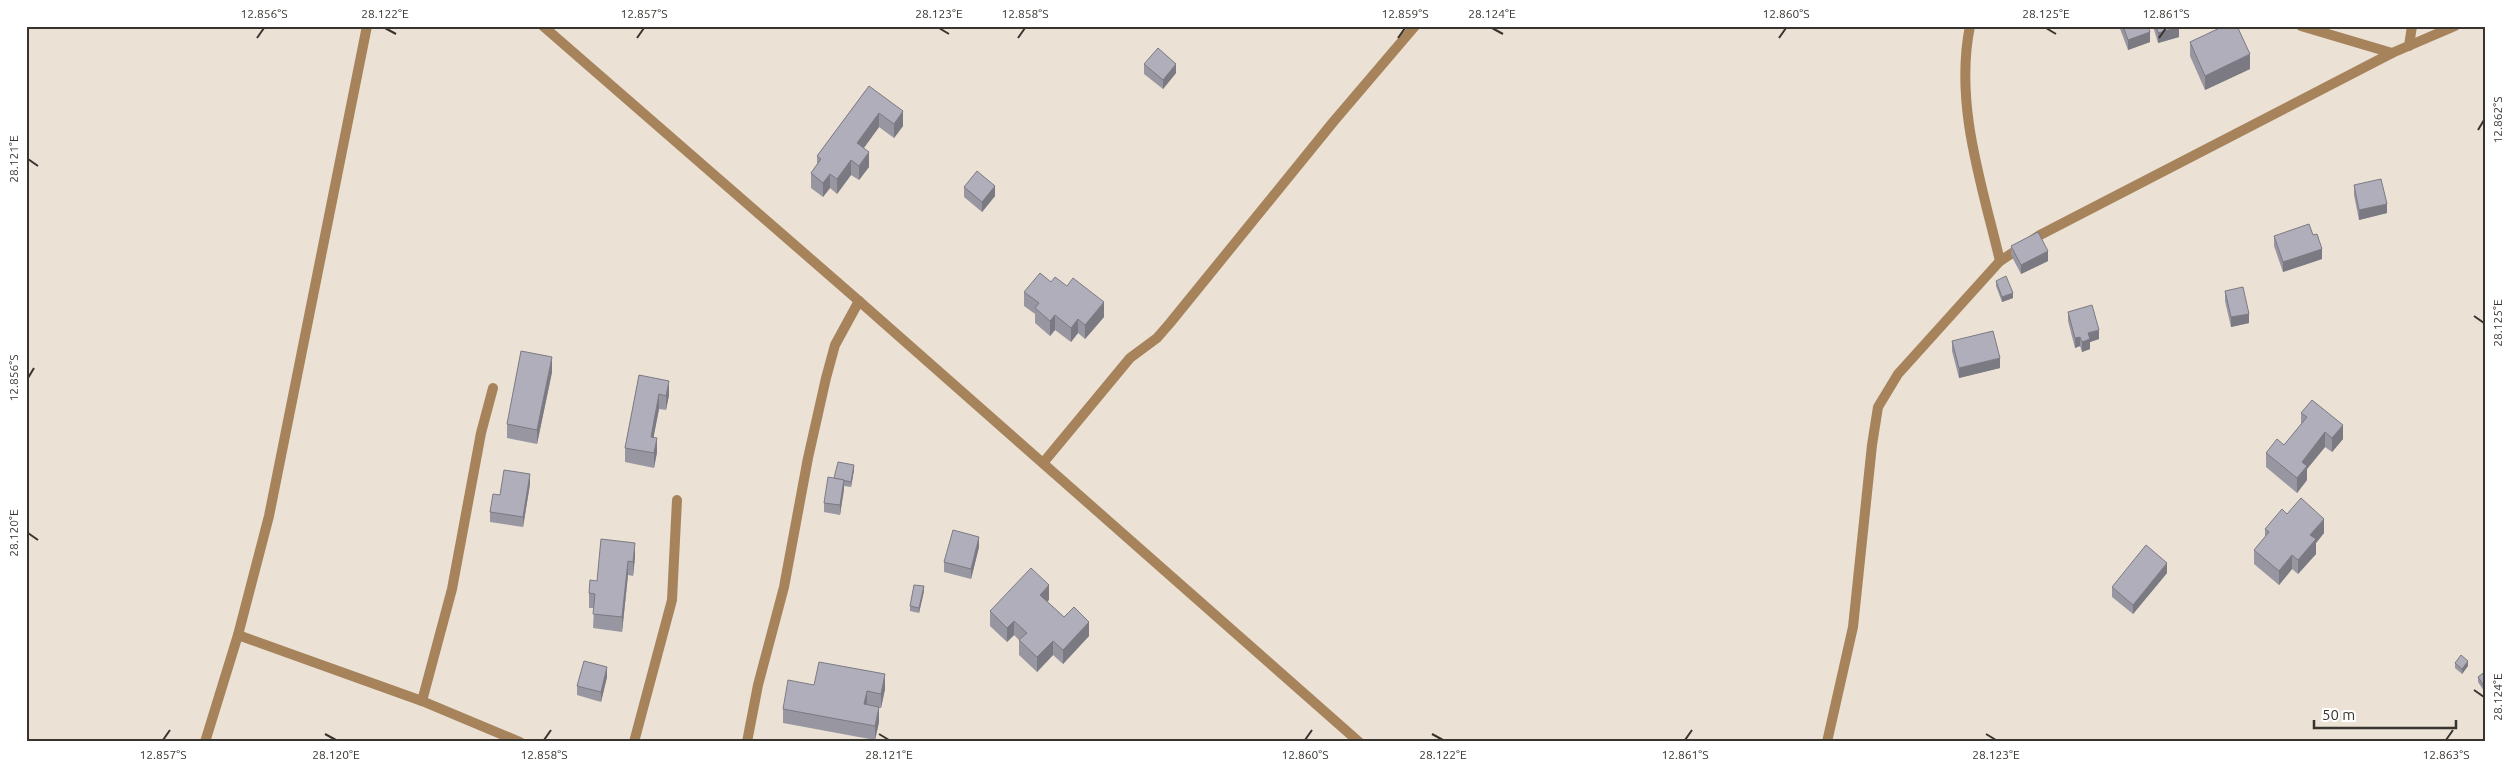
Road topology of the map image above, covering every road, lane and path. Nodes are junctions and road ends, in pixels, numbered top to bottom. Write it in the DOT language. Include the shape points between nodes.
graph roads {
  1 [pos="367,26"];
  2 [pos="543,26"];
  3 [pos="1415,26"];
  4 [pos="1970,26"];
  5 [pos="2301,26"];
  6 [pos="2412,26"];
  7 [pos="2455,26"];
  8 [pos="2409,46"];
  9 [pos="2392,53"];
  10 [pos="2000,261"];
  11 [pos="859,301"];
  12 [pos="493,388"];
  13 [pos="1043,463"];
  14 [pos="677,500"];
  15 [pos="238,635"];
  16 [pos="422,701"];
  17 [pos="204,742"];
  18 [pos="520,742"];
  19 [pos="634,742"];
  20 [pos="747,742"];
  21 [pos="1359,742"];
  22 [pos="1827,742"];
  1 -- 15 [label="street" via="270,516"];
  2 -- 11 [label="street"];
  3 -- 13 [label="street" via="1170,323 1157,338 1130,358"];
  4 -- 10 [label="street" via="1965,83 1969,128"];
  5 -- 9 [label="street"];
  6 -- 8 [label="street"];
  7 -- 8 [label="street"];
  8 -- 9 [label="street"];
  9 -- 10 [label="street" via="2040,235"];
  10 -- 22 [label="street" via="1898,374 1878,407 1853,628"];
  11 -- 13 [label="street"];
  11 -- 20 [label="street" via="835,345 826,378 784,587 758,685"];
  12 -- 16 [label="street" via="452,589"];
  13 -- 21 [label="street"];
  14 -- 19 [label="street" via="672,600"];
  15 -- 16 [label="street"];
  15 -- 17 [label="street"];
  16 -- 18 [label="street"];
}
